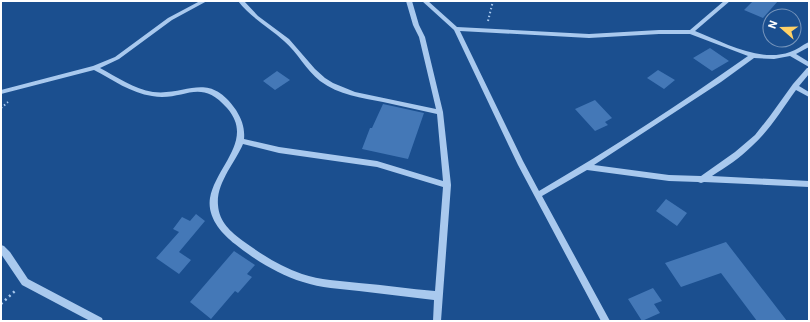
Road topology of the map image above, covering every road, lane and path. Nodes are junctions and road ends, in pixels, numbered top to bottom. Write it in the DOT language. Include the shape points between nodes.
graph roads {
  1 [pos="204,1"];
  2 [pos="240,1"];
  3 [pos="408,1"];
  4 [pos="425,1"];
  5 [pos="493,1"];
  6 [pos="727,1"];
  7 [pos="456,29"];
  8 [pos="486,32"];
  9 [pos="691,32"];
  10 [pos="809,44"];
  11 [pos="791,54"];
  12 [pos="753,56"];
  13 [pos="809,65"];
  14 [pos="95,68"];
  15 [pos="809,70"];
  16 [pos="795,86"];
  17 [pos="1,92"];
  18 [pos="809,95"];
  19 [pos="440,112"];
  20 [pos="242,141"];
  21 [pos="586,167"];
  22 [pos="701,180"];
  23 [pos="809,184"];
  24 [pos="447,185"];
  25 [pos="538,195"];
  26 [pos="1,249"];
  27 [pos="24,282"];
  28 [pos="438,296"];
  29 [pos="1,304"];
  30 [pos="99,321"];
  31 [pos="437,321"];
  32 [pos="606,321"];
  1 -- 14 [label="street" via="170,19 117,58"];
  2 -- 19 [label="street" via="247,10 292,44 310,68 323,80 338,89"];
  3 -- 19 [label="street" via="422,37"];
  4 -- 7 [label="street"];
  5 -- 8 [label="path"];
  6 -- 9 [label="street"];
  7 -- 8 [label="street"];
  7 -- 25 [label="street"];
  8 -- 9 [label="street" via="589,36"];
  9 -- 12 [label="street"];
  10 -- 11 [label="street"];
  11 -- 12 [label="street" via="774,57"];
  11 -- 13 [label="street"];
  12 -- 21 [label="street"];
  14 -- 17 [label="street"];
  14 -- 20 [label="street" via="134,89 153,94 168,94 190,89 205,89 216,93 241,120"];
  15 -- 16 [label="street"];
  16 -- 18 [label="street"];
  16 -- 22 [label="street" via="750,144"];
  19 -- 24 [label="street"];
  20 -- 24 [label="street" via="279,150 377,164"];
  20 -- 28 [label="street" via="222,176 214,198 214,210 219,223 234,240 274,265 303,278"];
  21 -- 22 [label="street"];
  21 -- 25 [label="street"];
  22 -- 23 [label="street"];
  24 -- 28 [label="street"];
  25 -- 32 [label="street"];
  26 -- 27 [label="street"];
  27 -- 29 [label="path"];
  27 -- 30 [label="street"];
  28 -- 31 [label="street"];
}
